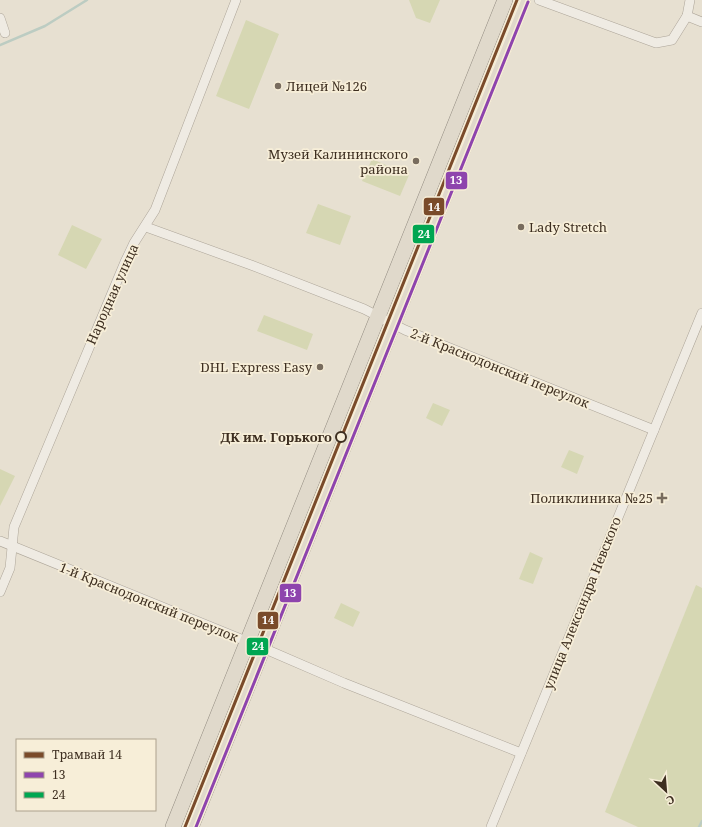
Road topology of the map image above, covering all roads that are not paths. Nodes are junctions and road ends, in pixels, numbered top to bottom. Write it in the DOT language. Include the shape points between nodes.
graph roads {
  1 [pos="236,0"];
  2 [pos="505,0"];
  3 [pos="523,0"];
  4 [pos="539,0"];
  5 [pos="690,0"];
  6 [pos="686,16"];
  7 [pos="0,18"];
  8 [pos="702,22"];
  9 [pos="5,33"];
  10 [pos="146,227"];
  11 [pos="702,313"];
  12 [pos="378,316"];
  13 [pos="393,324"];
  14 [pos="654,430"];
  15 [pos="0,541"];
  16 [pos="12,546"];
  17 [pos="0,592"];
  18 [pos="248,642"];
  19 [pos="263,648"];
  20 [pos="521,753"];
  21 [pos="173,827"];
  22 [pos="191,827"];
  23 [pos="491,827"];
  1 -- 10 [label="street, Народная улица" via="155,210"];
  2 -- 12 [label="highway"];
  3 -- 13 [label="highway"];
  4 -- 6 [label="street" via="656,43 672,40"];
  5 -- 6 [label="street"];
  6 -- 8 [label="street"];
  7 -- 9 [label="street"];
  10 -- 12 [label="street, 2-й Краснодонский переулок" via="257,267"];
  10 -- 16 [label="street, Народная улица" via="134,243 125,262 14,527"];
  11 -- 14 [label="street, улица Александра Невского"];
  12 -- 13 [label="street, 2-й Краснодонский переулок"];
  12 -- 18 [label="highway"];
  13 -- 14 [label="street, 2-й Краснодонский переулок"];
  13 -- 19 [label="highway"];
  14 -- 20 [label="street, улица Александра Невского"];
  15 -- 16 [label="street, 1-й Краснодонский переулок"];
  16 -- 17 [label="street, Народная улица" via="10,568"];
  16 -- 18 [label="street, 1-й Краснодонский переулок"];
  18 -- 19 [label="street, 1-й Краснодонский переулок"];
  18 -- 21 [label="highway"];
  19 -- 20 [label="street, 1-й Краснодонский переулок"];
  19 -- 22 [label="highway"];
  20 -- 23 [label="street, улица Александра Невского"];
}
